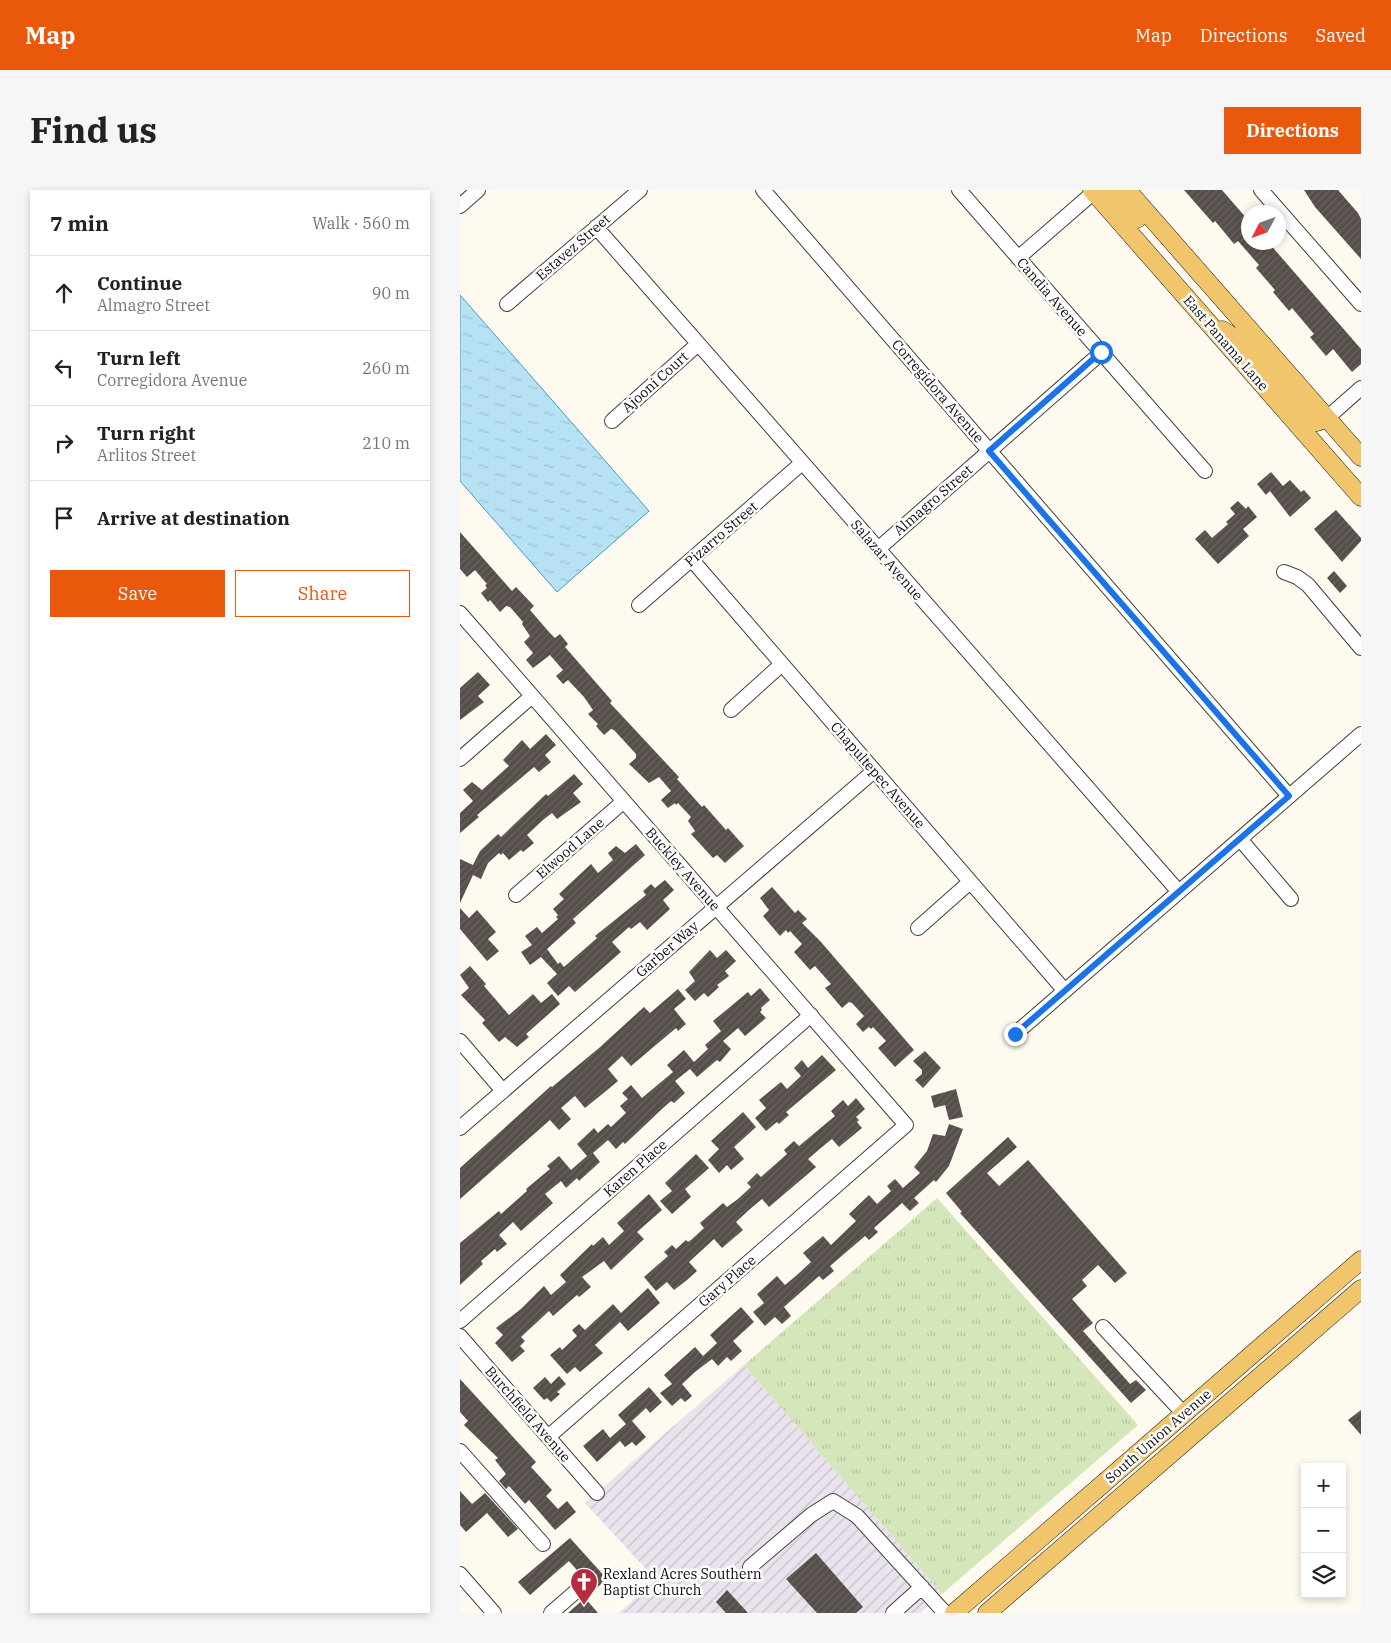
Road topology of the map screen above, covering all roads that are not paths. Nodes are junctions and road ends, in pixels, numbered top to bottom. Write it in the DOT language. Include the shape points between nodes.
graph roads {
  1 [pos="478,190"];
  2 [pos="640,190"];
  3 [pos="763,190"];
  4 [pos="959,190"];
  5 [pos="1127,190"];
  6 [pos="1261,190"];
  7 [pos="1093,191"];
  8 [pos="460,206"];
  9 [pos="596,227"];
  10 [pos="1018,258"];
  11 [pos="1217,292"];
  12 [pos="507,304"];
  13 [pos="1361,304"];
  14 [pos="1210,325"];
  15 [pos="698,344"];
  16 [pos="1101,352"];
  17 [pos="1361,388"];
  18 [pos="1327,418"];
  19 [pos="612,421"];
  20 [pos="989,451"];
  21 [pos="1361,457"];
  22 [pos="802,463"];
  23 [pos="1205,471"];
  24 [pos="1361,497"];
  25 [pos="878,549"];
  26 [pos="692,560"];
  27 [pos="1284,572"];
  28 [pos="639,605"];
  29 [pos="460,613"];
  30 [pos="1361,648"];
  31 [pos="782,664"];
  32 [pos="532,696"];
  33 [pos="731,710"];
  34 [pos="1361,734"];
  35 [pos="460,759"];
  36 [pos="874,771"];
  37 [pos="1289,796"];
  38 [pos="624,801"];
  39 [pos="1240,839"];
  40 [pos="970,882"];
  41 [pos="1179,892"];
  42 [pos="516,895"];
  43 [pos="1291,899"];
  44 [pos="716,906"];
  45 [pos="918,928"];
  46 [pos="1065,991"];
  47 [pos="811,1015"];
  48 [pos="1015,1034"];
  49 [pos="460,1041"];
  50 [pos="503,1091"];
  51 [pos="906,1125"];
  52 [pos="460,1128"];
  53 [pos="1361,1260"];
  54 [pos="1361,1289"];
  55 [pos="1295,1317"];
  56 [pos="460,1321"];
  57 [pos="1104,1327"];
  58 [pos="460,1336"];
  59 [pos="1220,1410"];
  60 [pos="1184,1414"];
  61 [pos="548,1437"];
  62 [pos="460,1451"];
  63 [pos="597,1493"];
  64 [pos="1124,1495"];
  65 [pos="543,1544"];
  66 [pos="750,1567"];
  67 [pos="463,1583"];
  68 [pos="581,1587"];
  69 [pos="922,1587"];
  70 [pos="494,1613"];
  71 [pos="551,1613"];
  72 [pos="892,1613"];
  73 [pos="945,1613"];
  74 [pos="954,1613"];
  75 [pos="988,1613"];
  1 -- 8 [label="street"];
  2 -- 9 [label="street, Estavez Street"];
  3 -- 20 [label="street, Corregidora Avenue"];
  4 -- 10 [label="street, Candia Avenue"];
  5 -- 11 [label="main road, East Panama Lane"];
  6 -- 13 [label="street"];
  7 -- 10 [label="street"];
  7 -- 11 [label="main road" via="1110,194 1122,202 1177,264"];
  7 -- 14 [label="main road, East Panama Lane"];
  9 -- 12 [label="street, Estavez Street"];
  9 -- 15 [label="street, Salazar Avenue"];
  10 -- 16 [label="street, Candia Avenue"];
  11 -- 18 [label="main road, East Panama Lane"];
  14 -- 18 [label="main road" via="1230,333 1246,345 1308,416 1317,422"];
  14 -- 24 [label="main road, East Panama Lane"];
  15 -- 19 [label="street, Ajooni Court"];
  15 -- 22 [label="street, Salazar Avenue"];
  16 -- 20 [label="street, Almagro Street"];
  16 -- 23 [label="street, Candia Avenue"];
  17 -- 18 [label="street"];
  18 -- 21 [label="main road, East Panama Lane"];
  20 -- 25 [label="street, Almagro Street"];
  20 -- 37 [label="street, Corregidora Avenue"];
  22 -- 25 [label="street, Salazar Avenue"];
  22 -- 26 [label="street, Pizarro Street"];
  25 -- 41 [label="street, Salazar Avenue"];
  26 -- 28 [label="street, Pizarro Street"];
  26 -- 31 [label="street, Chapultepec Avenue"];
  27 -- 30 [label="street" via="1308,585"];
  29 -- 32 [label="street, Buckley Avenue"];
  31 -- 33 [label="street"];
  31 -- 36 [label="street, Chapultepec Avenue"];
  32 -- 35 [label="street"];
  32 -- 38 [label="street, Buckley Avenue"];
  34 -- 37 [label="street"];
  36 -- 40 [label="street, Chapultepec Avenue"];
  36 -- 44 [label="street, Garber Way"];
  37 -- 39 [label="street"];
  38 -- 42 [label="street, Elwood Lane"];
  38 -- 44 [label="street, Buckley Avenue"];
  39 -- 41 [label="street"];
  39 -- 43 [label="street"];
  40 -- 45 [label="street"];
  40 -- 46 [label="street, Chapultepec Avenue"];
  41 -- 46 [label="street"];
  44 -- 47 [label="street, Buckley Avenue"];
  44 -- 50 [label="street, Garber Way"];
  46 -- 48 [label="street"];
  47 -- 51 [label="street, Buckley Avenue"];
  47 -- 56 [label="street, Karen Place"];
  49 -- 50 [label="street"];
  50 -- 52 [label="street, Garber Way"];
  51 -- 61 [label="street, Gary Place"];
  53 -- 55 [label="main road, South Union Avenue"];
  54 -- 59 [label="main road, South Union Avenue"];
  55 -- 59 [label="main road" via="1293,1332 1226,1391"];
  55 -- 60 [label="main road, South Union Avenue"];
  57 -- 60 [label="street"];
  58 -- 61 [label="street, Burchfield Avenue"];
  59 -- 64 [label="main road, South Union Avenue"];
  60 -- 64 [label="main road" via="1183,1427 1126,1478"];
  60 -- 74 [label="main road, South Union Avenue"];
  61 -- 63 [label="street, Burchfield Avenue"];
  62 -- 65 [label="street"];
  64 -- 75 [label="main road, South Union Avenue"];
  66 -- 69 [label="street" via="811,1515 833,1501 857,1516"];
  67 -- 70 [label="street"];
  68 -- 71 [label="street"];
  69 -- 72 [label="street"];
  69 -- 73 [label="street"];
}
